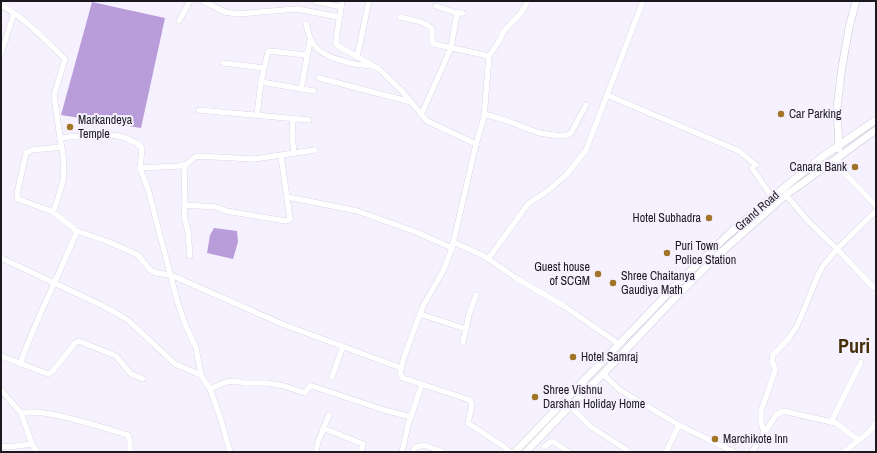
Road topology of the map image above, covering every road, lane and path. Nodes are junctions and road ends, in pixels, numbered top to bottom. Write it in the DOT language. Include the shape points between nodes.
graph roads {
  1 [pos="190,1"];
  2 [pos="203,1"];
  3 [pos="315,1"];
  4 [pos="369,1"];
  5 [pos="528,1"];
  6 [pos="643,1"];
  7 [pos="856,1"];
  8 [pos="342,4"];
  9 [pos="1,6"];
  10 [pos="436,6"];
  11 [pos="14,13"];
  12 [pos="339,17"];
  13 [pos="400,17"];
  14 [pos="179,22"];
  15 [pos="306,24"];
  16 [pos="310,41"];
  17 [pos="450,48"];
  18 [pos="1,54"];
  19 [pos="306,55"];
  20 [pos="489,56"];
  21 [pos="357,57"];
  22 [pos="223,63"];
  23 [pos="372,65"];
  24 [pos="264,68"];
  25 [pos="319,78"];
  26 [pos="261,82"];
  27 [pos="301,89"];
  28 [pos="314,91"];
  29 [pos="607,95"];
  30 [pos="411,102"];
  31 [pos="586,105"];
  32 [pos="199,110"];
  33 [pos="484,114"];
  34 [pos="257,115"];
  35 [pos="421,115"];
  36 [pos="293,119"];
  37 [pos="310,120"];
  38 [pos="876,120"];
  39 [pos="876,130"];
  40 [pos="60,138"];
  41 [pos="476,144"];
  42 [pos="839,146"];
  43 [pos="62,147"];
  44 [pos="315,150"];
  45 [pos="294,153"];
  46 [pos="281,156"];
  47 [pos="838,157"];
  48 [pos="184,165"];
  49 [pos="140,168"];
  50 [pos="786,195"];
  51 [pos="288,197"];
  52 [pos="772,197"];
  53 [pos="185,205"];
  54 [pos="876,206"];
  55 [pos="876,211"];
  56 [pos="53,212"];
  57 [pos="77,231"];
  58 [pos="452,245"];
  59 [pos="837,249"];
  60 [pos="190,256"];
  61 [pos="1,258"];
  62 [pos="488,259"];
  63 [pos="171,275"];
  64 [pos="55,282"];
  65 [pos="873,287"];
  66 [pos="476,295"];
  67 [pos="420,314"];
  68 [pos="466,329"];
  69 [pos="463,342"];
  70 [pos="619,344"];
  71 [pos="343,346"];
  72 [pos="1,356"];
  73 [pos="862,362"];
  74 [pos="20,364"];
  75 [pos="596,366"];
  76 [pos="401,368"];
  77 [pos="603,374"];
  78 [pos="201,375"];
  79 [pos="332,377"];
  80 [pos="143,379"];
  81 [pos="422,384"];
  82 [pos="210,389"];
  83 [pos="1,390"];
  84 [pos="570,406"];
  85 [pos="21,413"];
  86 [pos="329,415"];
  87 [pos="411,417"];
  88 [pos="831,422"];
  89 [pos="876,423"];
  90 [pos="679,425"];
  91 [pos="324,428"];
  92 [pos="764,432"];
  93 [pos="858,440"];
  94 [pos="32,444"];
  95 [pos="1,446"];
  96 [pos="544,447"];
  97 [pos="627,450"];
  98 [pos="37,452"];
  99 [pos="130,452"];
  100 [pos="230,452"];
  101 [pos="317,452"];
  102 [pos="361,452"];
  103 [pos="402,452"];
  104 [pos="413,452"];
  105 [pos="443,452"];
  106 [pos="510,452"];
  107 [pos="515,452"];
  108 [pos="526,452"];
  109 [pos="568,452"];
  110 [pos="666,452"];
  111 [pos="734,452"];
  112 [pos="752,452"];
  113 [pos="844,452"];
  1 -- 14 [label="street"];
  2 -- 12 [label="street" via="225,12 237,14 297,9"];
  3 -- 8 [label="street"];
  4 -- 21 [label="street"];
  5 -- 20 [label="street" via="521,13 504,31"];
  6 -- 29 [label="street"];
  7 -- 42 [label="main road" via="849,28 837,108"];
  8 -- 12 [label="street"];
  9 -- 11 [label="street"];
  10 -- 17 [label="street" via="460,13"];
  11 -- 18 [label="street"];
  11 -- 40 [label="street" via="65,59 54,95"];
  12 -- 21 [label="street" via="336,44"];
  13 -- 17 [label="street" via="430,26 432,42"];
  15 -- 16 [label="street"];
  16 -- 19 [label="street"];
  16 -- 23 [label="street" via="325,55 359,65"];
  17 -- 20 [label="street"];
  17 -- 35 [label="street"];
  19 -- 24 [label="street" via="270,51"];
  19 -- 27 [label="street"];
  20 -- 33 [label="street"];
  21 -- 23 [label="street"];
  22 -- 24 [label="street"];
  23 -- 30 [label="street"];
  24 -- 26 [label="street"];
  25 -- 30 [label="street"];
  26 -- 27 [label="street"];
  26 -- 34 [label="street"];
  27 -- 28 [label="street"];
  29 -- 52 [label="street" via="739,151 754,166"];
  29 -- 62 [label="street" via="586,150 567,174 528,204"];
  30 -- 35 [label="street"];
  31 -- 33 [label="street" via="571,133 561,136 539,133"];
  32 -- 34 [label="street"];
  33 -- 41 [label="street"];
  34 -- 36 [label="street"];
  35 -- 41 [label="street" via="434,125"];
  36 -- 37 [label="street"];
  36 -- 45 [label="street"];
  38 -- 42 [label="main road, Grand Road"];
  39 -- 47 [label="main road, Grand Road"];
  40 -- 43 [label="street"];
  40 -- 49 [label="street" via="109,135 128,137 142,148"];
  41 -- 58 [label="street"];
  42 -- 47 [label="main road"];
  42 -- 52 [label="main road, Grand Road"];
  43 -- 56 [label="street" via="64,178"];
  43 -- 56 [label="street" via="26,153 17,194 21,201"];
  44 -- 45 [label="street"];
  45 -- 46 [label="street"];
  46 -- 48 [label="street" via="254,159 196,156"];
  46 -- 51 [label="street"];
  47 -- 50 [label="main road, Grand Road"];
  47 -- 54 [label="street" via="840,168"];
  48 -- 49 [label="street"];
  48 -- 53 [label="street"];
  49 -- 63 [label="street"];
  50 -- 59 [label="street"];
  50 -- 77 [label="main road, Grand Road" via="718,255"];
  51 -- 53 [label="street" via="289,221 226,211 216,207"];
  51 -- 58 [label="street" via="357,211"];
  52 -- 70 [label="main road, Grand Road" via="709,253"];
  53 -- 60 [label="street"];
  55 -- 59 [label="street"];
  56 -- 57 [label="street"];
  57 -- 63 [label="street" via="133,252 142,258 150,270"];
  57 -- 64 [label="street"];
  58 -- 62 [label="street" via="474,251"];
  58 -- 67 [label="street" via="443,271"];
  59 -- 65 [label="street"];
  59 -- 92 [label="street" via="819,273 793,333 773,356 775,371 760,417"];
  61 -- 64 [label="street"];
  62 -- 70 [label="street"];
  63 -- 71 [label="street" via="282,324"];
  63 -- 78 [label="street" via="185,324 196,348"];
  64 -- 74 [label="street" via="33,328"];
  64 -- 78 [label="street" via="129,321 175,364"];
  66 -- 68 [label="street"];
  67 -- 68 [label="street"];
  67 -- 76 [label="street"];
  68 -- 69 [label="street"];
  70 -- 75 [label="main road, Grand Road"];
  71 -- 76 [label="street"];
  71 -- 79 [label="street"];
  72 -- 74 [label="street"];
  73 -- 88 [label="street"];
  74 -- 80 [label="street" via="50,373 79,341 116,356 132,374"];
  75 -- 77 [label="main road"];
  75 -- 107 [label="main road, Grand Road"];
  76 -- 81 [label="street" via="400,373 404,378"];
  77 -- 84 [label="main road, Grand Road"];
  77 -- 90 [label="street" via="620,390"];
  78 -- 82 [label="street"];
  81 -- 87 [label="street"];
  81 -- 106 [label="street" via="470,400 472,405 468,424"];
  82 -- 87 [label="street" via="235,381 267,383 305,393 312,386"];
  82 -- 100 [label="street"];
  83 -- 85 [label="street"];
  84 -- 97 [label="street" via="591,427"];
  84 -- 108 [label="main road, Grand Road"];
  85 -- 94 [label="street"];
  85 -- 99 [label="street" via="37,412 128,435"];
  86 -- 91 [label="street"];
  87 -- 103 [label="street"];
  88 -- 92 [label="street" via="783,411 776,415"];
  88 -- 93 [label="street" via="840,425"];
  89 -- 93 [label="street"];
  90 -- 110 [label="street"];
  90 -- 111 [label="street"];
  91 -- 101 [label="street"];
  91 -- 102 [label="street" via="363,444"];
  92 -- 112 [label="street"];
  93 -- 113 [label="street"];
  94 -- 95 [label="street"];
  94 -- 98 [label="street"];
  96 -- 109 [label="street" via="552,441"];
  104 -- 105 [label="street" via="416,447 424,446"];
}
